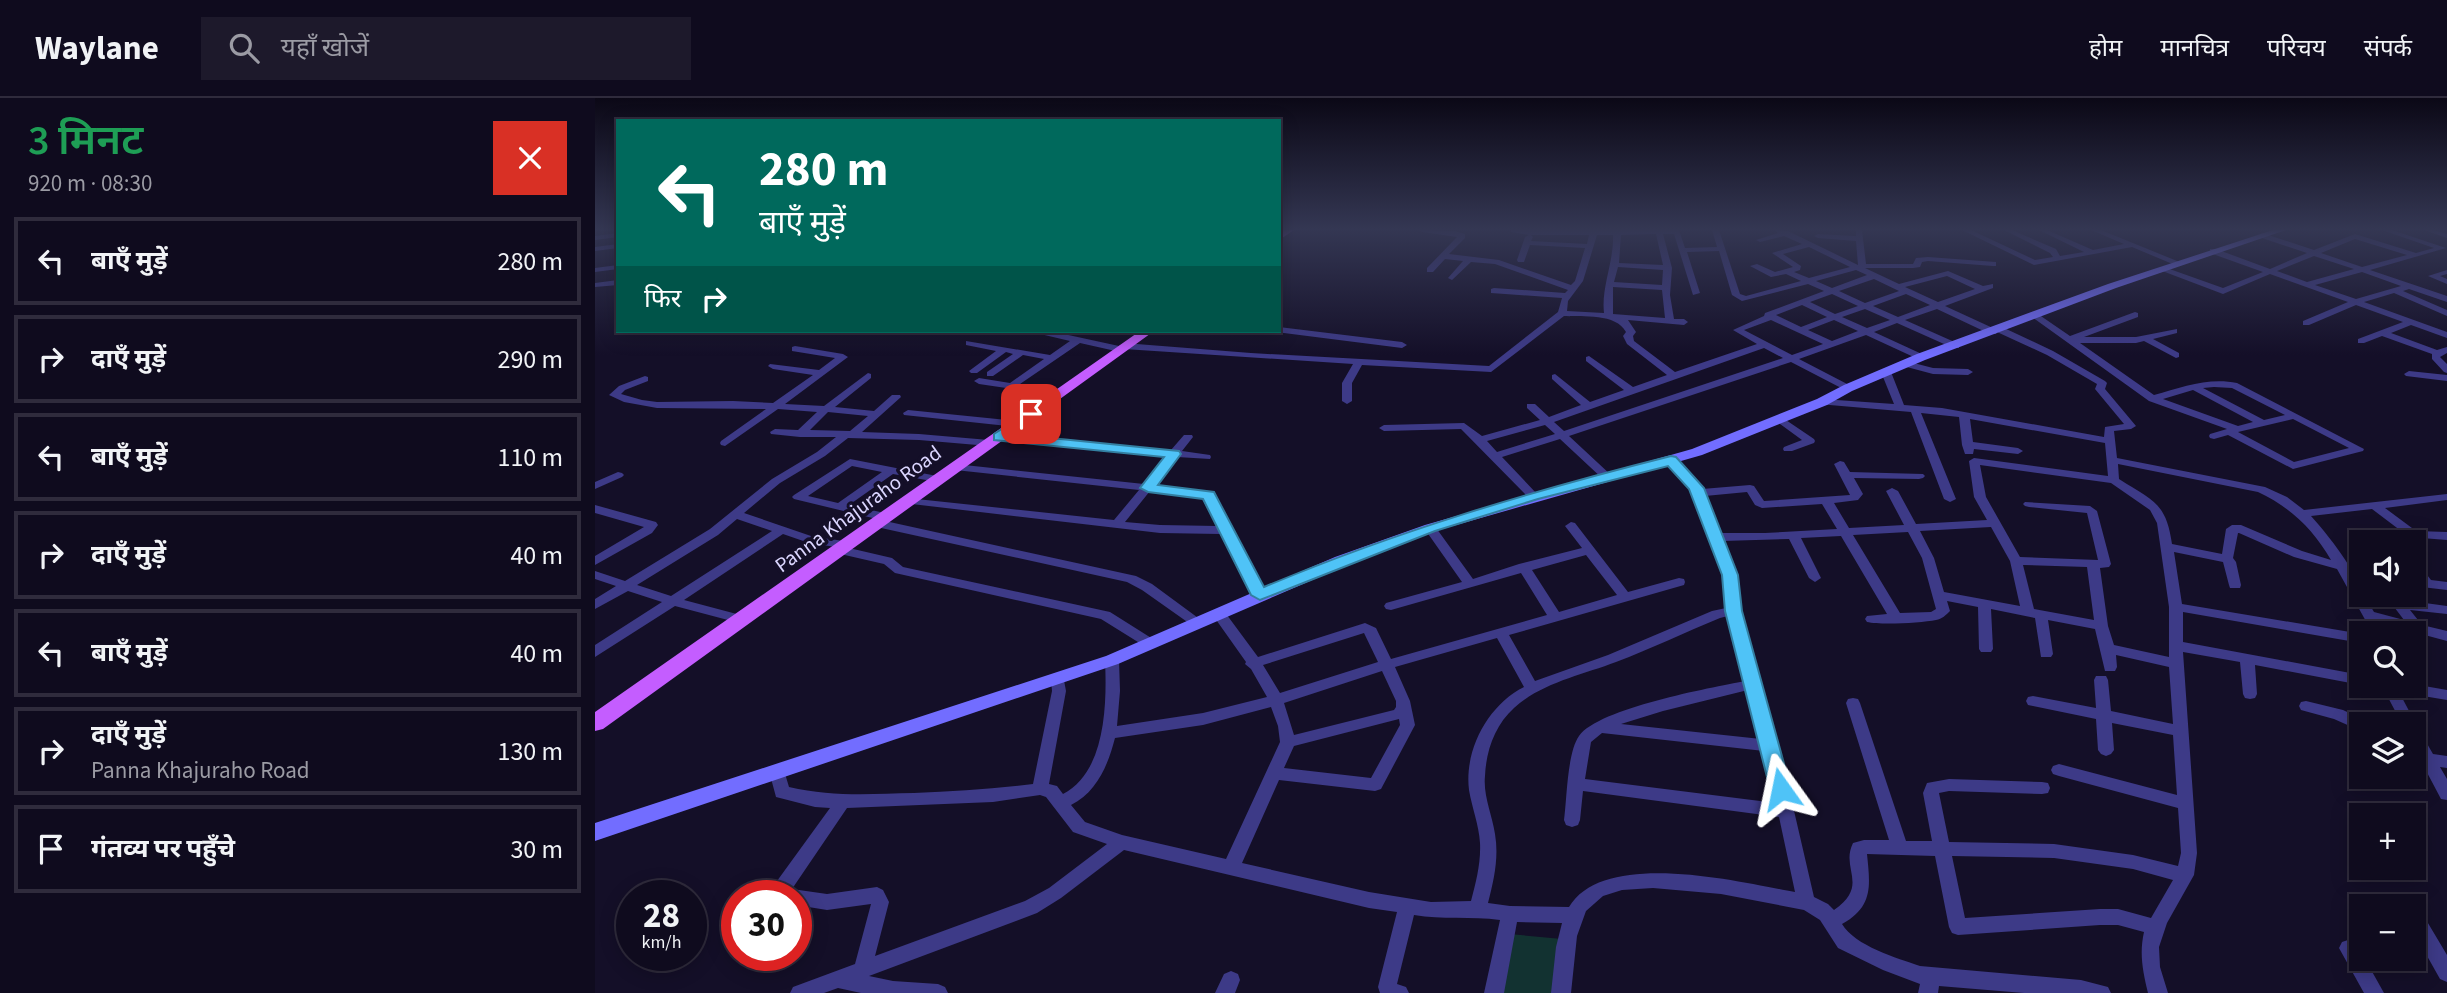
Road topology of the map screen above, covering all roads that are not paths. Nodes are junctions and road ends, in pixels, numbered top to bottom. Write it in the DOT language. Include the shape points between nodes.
graph roads {
  1 [pos="1458,272"];
  2 [pos="1520,272"];
  3 [pos="1582,272"];
  4 [pos="1614,272"];
  5 [pos="1668,272"];
  6 [pos="1689,272"];
  7 [pos="1730,272"];
  8 [pos="1767,272"];
  9 [pos="1788,272"];
  10 [pos="1842,272"];
  11 [pos="1866,272"];
  12 [pos="2153,272"];
  13 [pos="2169,272"];
  14 [pos="2265,272"];
  15 [pos="2274,272"];
  16 [pos="2351,272"];
  17 [pos="2369,272"];
  18 [pos="2447,272"];
  19 [pos="1873,276"];
  20 [pos="1452,278"];
  21 [pos="1808,281"];
  22 [pos="616,282"];
  23 [pos="2447,282"];
  24 [pos="1611,284"];
  25 [pos="2308,284"];
  26 [pos="595,285"];
  27 [pos="2409,286"];
  28 [pos="1987,287"];
  29 [pos="1666,288"];
  30 [pos="1901,289"];
  31 [pos="2394,290"];
  32 [pos="1494,291"];
  33 [pos="1831,291"];
  34 [pos="1571,292"];
  35 [pos="1696,293"];
  36 [pos="2447,299"];
  37 [pos="1802,302"];
  38 [pos="2356,302"];
  39 [pos="1864,306"];
  40 [pos="1937,306"];
  41 [pos="1562,313"];
  42 [pos="2447,313"];
  43 [pos="2035,315"];
  44 [pos="2135,315"];
  45 [pos="1609,316"];
  46 [pos="1770,317"];
  47 [pos="1834,317"];
  48 [pos="1670,321"];
  49 [pos="1899,321"];
  50 [pos="1684,322"];
  51 [pos="2412,322"];
  52 [pos="2306,323"];
  53 [pos="1281,330"];
  54 [pos="1800,330"];
  55 [pos="1996,330"];
  56 [pos="2175,331"];
  57 [pos="1869,332"];
  58 [pos="1049,333"];
  59 [pos="1097,333"];
  60 [pos="1145,333"];
  61 [pos="2382,333"];
  62 [pos="2447,335"];
  63 [pos="2145,338"];
  64 [pos="1083,340"];
  65 [pos="2068,340"];
  66 [pos="2361,341"];
  67 [pos="969,343"];
  68 [pos="1765,344"];
  69 [pos="1831,344"];
  70 [pos="1402,345"];
  71 [pos="1956,346"];
  72 [pos="1122,348"];
  73 [pos="795,349"];
  74 [pos="1004,349"];
  75 [pos="1022,352"];
  76 [pos="2442,352"];
  77 [pos="2176,355"];
  78 [pos="1792,357"];
  79 [pos="1054,358"];
  80 [pos="1589,359"];
  81 [pos="1914,361"];
  82 [pos="1359,362"];
  83 [pos="2123,362"];
  84 [pos="2106,365"];
  85 [pos="773,366"];
  86 [pos="2447,370"];
  87 [pos="1886,372"];
  88 [pos="1968,372"];
  89 [pos="822,373"];
  90 [pos="990,374"];
  91 [pos="2409,374"];
  92 [pos="868,376"];
  93 [pos="1674,376"];
  94 [pos="1555,377"];
  95 [pos="645,379"];
  96 [pos="2447,379"];
  97 [pos="1013,386"];
  98 [pos="1848,388"];
  99 [pos="2196,388"];
  100 [pos="1631,391"];
  101 [pos="1059,393"];
  102 [pos="896,397"];
  103 [pos="2153,398"];
  104 [pos="1347,401"];
  105 [pos="1822,402"];
  106 [pos="1531,406"];
  107 [pos="775,407"];
  108 [pos="1588,407"];
  109 [pos="1900,408"];
  110 [pos="826,409"];
  111 [pos="1916,409"];
  112 [pos="908,413"];
  113 [pos="876,414"];
  114 [pos="1965,415"];
  115 [pos="2295,416"];
  116 [pos="1780,419"];
  117 [pos="1546,421"];
  118 [pos="2262,423"];
  119 [pos="1017,424"];
  120 [pos="1384,428"];
  121 [pos="2235,431"];
  122 [pos="775,432"];
  123 [pos="800,434"];
  124 [pos="848,436"];
  125 [pos="1562,436"];
  126 [pos="2214,436"];
  127 [pos="1188,437"];
  128 [pos="994,440"];
  129 [pos="1480,440"];
  130 [pos="2109,441"];
  131 [pos="725,443"];
  132 [pos="1968,445"];
  133 [pos="1788,449"];
  134 [pos="2018,451"];
  135 [pos="1174,454"];
  136 [pos="1494,456"];
  137 [pos="1206,457"];
  138 [pos="1671,460"];
  139 [pos="2112,460"];
  140 [pos="1974,461"];
  141 [pos="1840,464"];
  142 [pos="955,467"];
  143 [pos="891,470"];
  144 [pos="618,475"];
  145 [pos="1846,475"];
  146 [pos="1919,476"];
  147 [pos="1608,478"];
  148 [pos="937,479"];
  149 [pos="2114,480"];
  150 [pos="595,486"];
  151 [pos="1148,488"];
  152 [pos="1892,491"];
  153 [pos="1699,493"];
  154 [pos="1533,496"];
  155 [pos="2447,497"];
  156 [pos="1950,499"];
  157 [pos="1826,500"];
  158 [pos="907,501"];
  159 [pos="2029,504"];
  160 [pos="2369,506"];
  161 [pos="839,507"];
  162 [pos="595,509"];
  163 [pos="735,514"];
  164 [pos="2301,514"];
  165 [pos="880,520"];
  166 [pos="1994,523"];
  167 [pos="1117,524"];
  168 [pos="1570,526"];
  169 [pos="1430,528"];
  170 [pos="1912,528"];
  171 [pos="1226,530"];
  172 [pos="2395,530"];
  173 [pos="780,531"];
  174 [pos="1845,532"];
  175 [pos="1793,535"];
  176 [pos="2447,536"];
  177 [pos="1717,537"];
  178 [pos="2168,547"];
  179 [pos="843,548"];
  180 [pos="1589,550"];
  181 [pos="2226,557"];
  182 [pos="595,561"];
  183 [pos="2016,561"];
  184 [pos="2094,565"];
  185 [pos="1524,567"];
  186 [pos="2344,571"];
  187 [pos="2349,572"];
  188 [pos="595,575"];
  189 [pos="1815,578"];
  190 [pos="1679,582"];
  191 [pos="1469,583"];
  192 [pos="2427,584"];
  193 [pos="628,585"];
  194 [pos="2235,585"];
  195 [pos="2447,586"];
  196 [pos="1260,595"];
  197 [pos="1940,595"];
  198 [pos="1625,597"];
  199 [pos="672,601"];
  200 [pos="1984,604"];
  201 [pos="595,605"];
  202 [pos="2426,605"];
  203 [pos="1391,606"];
  204 [pos="2176,607"];
  205 [pos="2447,610"];
  206 [pos="1733,611"];
  207 [pos="1219,614"];
  208 [pos="2035,614"];
  209 [pos="2368,615"];
  210 [pos="1555,616"];
  211 [pos="1872,619"];
  212 [pos="1897,619"];
  213 [pos="743,620"];
  214 [pos="2372,621"];
  215 [pos="2391,621"];
  216 [pos="1198,623"];
  217 [pos="2101,626"];
  218 [pos="2426,630"];
  219 [pos="1500,632"];
  220 [pos="2349,636"];
  221 [pos="2447,636"];
  222 [pos="1151,644"];
  223 [pos="2178,646"];
  224 [pos="2108,648"];
  225 [pos="1986,649"];
  226 [pos="595,652"];
  227 [pos="2046,654"];
  228 [pos="2247,659"];
  229 [pos="1112,660"];
  230 [pos="1252,664"];
  231 [pos="2176,664"];
  232 [pos="1386,665"];
  233 [pos="2349,678"];
  234 [pos="1058,679"];
  235 [pos="1754,684"];
  236 [pos="1531,687"];
  237 [pos="2426,691"];
  238 [pos="2250,694"];
  239 [pos="2447,695"];
  240 [pos="1275,699"];
  241 [pos="2033,701"];
  242 [pos="1853,703"];
  243 [pos="2306,706"];
  244 [pos="1404,709"];
  245 [pos="2104,714"];
  246 [pos="2349,719"];
  247 [pos="595,723"];
  248 [pos="1600,727"];
  249 [pos="2180,731"];
  250 [pos="1108,733"];
  251 [pos="1288,742"];
  252 [pos="1771,746"];
  253 [pos="2106,750"];
  254 [pos="2426,756"];
  255 [pos="2428,759"];
  256 [pos="2447,762"];
  257 [pos="2059,770"];
  258 [pos="777,771"];
  259 [pos="1274,773"];
  260 [pos="1578,784"];
  261 [pos="2042,788"];
  262 [pos="1040,789"];
  263 [pos="2447,794"];
  264 [pos="843,802"];
  265 [pos="1062,802"];
  266 [pos="2186,804"];
  267 [pos="1785,811"];
  268 [pos="1572,820"];
  269 [pos="595,832"];
  270 [pos="1122,842"];
  271 [pos="1900,849"];
  272 [pos="1943,851"];
  273 [pos="1231,868"];
  274 [pos="2185,875"];
  275 [pos="787,880"];
  276 [pos="812,900"];
  277 [pos="1806,902"];
  278 [pos="1408,906"];
  279 [pos="1478,909"];
  280 [pos="1510,914"];
  281 [pos="1574,915"];
  282 [pos="1833,920"];
  283 [pos="2154,928"];
  284 [pos="2426,936"];
  285 [pos="2348,948"];
  286 [pos="862,971"];
  287 [pos="2447,973"];
  288 [pos="840,979"];
  289 [pos="1930,985"];
  290 [pos="1980,986"];
  291 [pos="800,993"];
  292 [pos="930,993"];
  293 [pos="1399,993"];
  294 [pos="1494,993"];
  295 [pos="1561,993"];
  296 [pos="2101,993"];
  297 [pos="2158,993"];
  298 [pos="2374,993"];
  1 -- 20 [label="street"];
  2 -- 34 [label="street"];
  3 -- 34 [label="street"];
  4 -- 24 [label="street"];
  5 -- 29 [label="street"];
  6 -- 35 [label="street"];
  7 -- 21 [label="street" via="1739,298"];
  8 -- 9 [label="street"];
  9 -- 21 [label="street"];
  10 -- 21 [label="street"];
  11 -- 19 [label="street"];
  12 -- 43 [label="main road"];
  13 -- 14 [label="street" via="2223,291"];
  15 -- 25 [label="street"];
  16 -- 25 [label="street"];
  17 -- 27 [label="street"];
  18 -- 23 [label="street" via="2432,276"];
  19 -- 30 [label="street"];
  19 -- 33 [label="street"];
  21 -- 33 [label="street"];
  22 -- 26 [label="street"];
  24 -- 29 [label="street"];
  24 -- 45 [label="street"];
  25 -- 38 [label="street"];
  27 -- 31 [label="street"];
  27 -- 36 [label="street"];
  28 -- 30 [label="street" via="1948,273"];
  28 -- 40 [label="street"];
  29 -- 48 [label="street"];
  30 -- 39 [label="street"];
  30 -- 40 [label="street"];
  31 -- 38 [label="street"];
  31 -- 42 [label="street"];
  32 -- 34 [label="street"];
  33 -- 37 [label="street"];
  33 -- 39 [label="street"];
  34 -- 41 [label="street"];
  37 -- 46 [label="street"];
  37 -- 47 [label="street"];
  38 -- 51 [label="street"];
  38 -- 52 [label="street"];
  39 -- 47 [label="street"];
  39 -- 49 [label="street"];
  40 -- 49 [label="street"];
  40 -- 55 [label="street"];
  41 -- 45 [label="street"];
  41 -- 82 [label="street" via="1494,368"];
  43 -- 55 [label="main road"];
  43 -- 65 [label="street"];
  44 -- 65 [label="street"];
  45 -- 48 [label="street"];
  45 -- 93 [label="street" via="1626,323 1630,342"];
  46 -- 54 [label="street"];
  46 -- 68 [label="street" via="1737,330"];
  47 -- 54 [label="street"];
  47 -- 57 [label="street"];
  48 -- 50 [label="street"];
  49 -- 57 [label="street"];
  49 -- 71 [label="street"];
  51 -- 61 [label="street"];
  51 -- 62 [label="street"];
  53 -- 70 [label="street"];
  54 -- 69 [label="street"];
  55 -- 71 [label="main road"];
  55 -- 130 [label="street" via="2050,353 2102,383 2100,389 2131,426 2109,429"];
  56 -- 63 [label="street"];
  57 -- 69 [label="street"];
  57 -- 81 [label="street"];
  58 -- 64 [label="street"];
  59 -- 64 [label="street"];
  60 -- 72 [label="main road, Panna Khajuraho Road"];
  61 -- 66 [label="street"];
  61 -- 76 [label="street"];
  63 -- 65 [label="street"];
  63 -- 77 [label="street"];
  64 -- 72 [label="street"];
  64 -- 79 [label="street"];
  65 -- 84 [label="street"];
  67 -- 74 [label="street"];
  68 -- 78 [label="street"];
  68 -- 93 [label="street"];
  69 -- 78 [label="street"];
  71 -- 81 [label="main road"];
  72 -- 82 [label="street"];
  72 -- 101 [label="main road, Panna Khajuraho Road"];
  73 -- 89 [label="street" via="843,357"];
  74 -- 75 [label="street"];
  74 -- 97 [label="street" via="976,376"];
  75 -- 79 [label="street"];
  75 -- 90 [label="street"];
  76 -- 86 [label="street" via="2435,357"];
  78 -- 98 [label="street"];
  78 -- 125 [label="street"];
  79 -- 97 [label="street"];
  80 -- 100 [label="street"];
  81 -- 87 [label="main road"];
  81 -- 88 [label="street" via="1933,371"];
  82 -- 104 [label="street" via="1347,383"];
  83 -- 84 [label="street"];
  84 -- 103 [label="street"];
  85 -- 89 [label="street"];
  87 -- 98 [label="main road"];
  87 -- 109 [label="street"];
  89 -- 107 [label="street"];
  91 -- 96 [label="street"];
  92 -- 110 [label="street"];
  93 -- 100 [label="street"];
  94 -- 108 [label="street"];
  95 -- 107 [label="street" via="614,395 672,405"];
  97 -- 101 [label="street"];
  98 -- 105 [label="main road"];
  99 -- 103 [label="street"];
  99 -- 115 [label="street" via="2234,386"];
  99 -- 118 [label="street"];
  100 -- 108 [label="street"];
  101 -- 119 [label="main road, Panna Khajuraho Road"];
  102 -- 113 [label="street"];
  103 -- 121 [label="street"];
  105 -- 109 [label="street"];
  105 -- 116 [label="main road"];
  106 -- 117 [label="street"];
  107 -- 110 [label="street"];
  107 -- 131 [label="street"];
  108 -- 117 [label="street"];
  109 -- 111 [label="street"];
  110 -- 113 [label="street"];
  110 -- 123 [label="street"];
  111 -- 114 [label="street"];
  111 -- 156 [label="street"];
  112 -- 119 [label="street"];
  113 -- 124 [label="street"];
  114 -- 130 [label="street"];
  114 -- 132 [label="street"];
  115 -- 118 [label="street"];
  115 -- 121 [label="street" via="2358,451 2293,466"];
  116 -- 133 [label="street" via="1810,441"];
  116 -- 138 [label="main road"];
  117 -- 125 [label="street"];
  117 -- 129 [label="street"];
  118 -- 121 [label="street"];
  119 -- 128 [label="main road, Panna Khajuraho Road"];
  120 -- 129 [label="street" via="1464,426"];
  121 -- 126 [label="street"];
  122 -- 123 [label="street"];
  123 -- 124 [label="street"];
  124 -- 128 [label="street"];
  124 -- 163 [label="street" via="776,481"];
  125 -- 136 [label="street"];
  125 -- 147 [label="street"];
  127 -- 135 [label="street"];
  128 -- 135 [label="street"];
  128 -- 142 [label="main road, Panna Khajuraho Road"];
  129 -- 136 [label="street"];
  130 -- 139 [label="street"];
  132 -- 134 [label="street"];
  132 -- 140 [label="street"];
  135 -- 137 [label="street"];
  135 -- 151 [label="street"];
  136 -- 154 [label="street"];
  138 -- 147 [label="main road"];
  138 -- 153 [label="street"];
  139 -- 149 [label="street"];
  139 -- 164 [label="street" via="2261,489 2278,495"];
  140 -- 149 [label="street"];
  140 -- 166 [label="street" via="1980,498"];
  141 -- 145 [label="street"];
  142 -- 148 [label="main road, Panna Khajuraho Road"];
  142 -- 151 [label="street"];
  143 -- 148 [label="street"];
  143 -- 161 [label="street"];
  143 -- 161 [label="street" via="850,462 798,497"];
  144 -- 150 [label="street"];
  145 -- 146 [label="street"];
  145 -- 157 [label="street" via="1857,496"];
  147 -- 154 [label="main road"];
  148 -- 158 [label="main road, Panna Khajuraho Road"];
  149 -- 178 [label="street" via="2158,512"];
  151 -- 167 [label="street"];
  151 -- 171 [label="street" via="1205,494"];
  152 -- 170 [label="street"];
  153 -- 157 [label="street" via="1749,488 1762,505"];
  153 -- 177 [label="street"];
  154 -- 169 [label="main road"];
  155 -- 160 [label="street"];
  157 -- 174 [label="street"];
  158 -- 165 [label="main road, Panna Khajuraho Road"];
  158 -- 167 [label="street"];
  159 -- 184 [label="street" via="2090,510 2105,564"];
  160 -- 164 [label="street"];
  160 -- 172 [label="street"];
  160 -- 176 [label="street" via="2413,534"];
  161 -- 165 [label="street"];
  162 -- 182 [label="street" via="652,525"];
  163 -- 173 [label="street"];
  163 -- 193 [label="street"];
  164 -- 186 [label="street" via="2325,538"];
  165 -- 179 [label="main road, Panna Khajuraho Road"];
  165 -- 216 [label="street" via="1131,579"];
  166 -- 170 [label="street"];
  166 -- 183 [label="street"];
  167 -- 171 [label="street"];
  168 -- 180 [label="street"];
  169 -- 191 [label="street"];
  169 -- 196 [label="main road"];
  170 -- 174 [label="street"];
  170 -- 197 [label="street"];
  171 -- 196 [label="street"];
  173 -- 179 [label="street"];
  173 -- 199 [label="street"];
  174 -- 175 [label="street"];
  174 -- 212 [label="street"];
  175 -- 177 [label="street"];
  175 -- 189 [label="street"];
  177 -- 206 [label="street" via="1730,575"];
  178 -- 181 [label="street"];
  178 -- 204 [label="street"];
  179 -- 213 [label="main road, Panna Khajuraho Road"];
  179 -- 222 [label="street" via="899,570 1105,615"];
  180 -- 185 [label="street"];
  180 -- 198 [label="street"];
  181 -- 186 [label="street" via="2232,529 2241,529"];
  181 -- 194 [label="street"];
  183 -- 184 [label="street"];
  183 -- 208 [label="street"];
  184 -- 217 [label="street"];
  185 -- 191 [label="street"];
  185 -- 210 [label="street"];
  186 -- 187 [label="street"];
  186 -- 209 [label="street"];
  188 -- 193 [label="street"];
  190 -- 198 [label="street"];
  191 -- 203 [label="street"];
  192 -- 195 [label="street"];
  193 -- 199 [label="street"];
  193 -- 201 [label="street"];
  196 -- 207 [label="main road"];
  197 -- 200 [label="street"];
  197 -- 212 [label="street" via="1940,614"];
  198 -- 210 [label="street"];
  199 -- 213 [label="street"];
  199 -- 226 [label="street"];
  200 -- 208 [label="street"];
  200 -- 225 [label="street"];
  202 -- 205 [label="street"];
  204 -- 220 [label="street"];
  204 -- 223 [label="street"];
  206 -- 235 [label="street"];
  206 -- 236 [label="street"];
  207 -- 216 [label="main road"];
  207 -- 230 [label="street"];
  208 -- 217 [label="street"];
  208 -- 227 [label="street"];
  209 -- 214 [label="street"];
  209 -- 215 [label="street"];
  210 -- 219 [label="street"];
  211 -- 212 [label="street"];
  213 -- 247 [label="main road, Panna Khajuraho Road"];
  216 -- 222 [label="main road"];
  217 -- 224 [label="street"];
  218 -- 221 [label="street"];
  219 -- 232 [label="street"];
  219 -- 236 [label="street"];
  222 -- 229 [label="main road"];
  223 -- 228 [label="street"];
  223 -- 231 [label="street"];
  224 -- 231 [label="street"];
  224 -- 245 [label="street"];
  228 -- 233 [label="street"];
  228 -- 238 [label="street"];
  229 -- 234 [label="main road"];
  229 -- 250 [label="street"];
  230 -- 232 [label="street" via="1365,628 1371,631"];
  230 -- 240 [label="street"];
  231 -- 249 [label="street"];
  232 -- 240 [label="street"];
  232 -- 244 [label="street"];
  234 -- 258 [label="main road"];
  234 -- 262 [label="street"];
  235 -- 248 [label="street" via="1668,704"];
  235 -- 252 [label="street"];
  236 -- 279 [label="street" via="1501,713 1480,753 1476,776 1488,858"];
  237 -- 239 [label="street"];
  240 -- 250 [label="street" via="1203,719"];
  240 -- 251 [label="street"];
  241 -- 245 [label="street"];
  242 -- 271 [label="street"];
  243 -- 246 [label="street"];
  244 -- 251 [label="street"];
  244 -- 259 [label="street" via="1408,726 1375,785"];
  245 -- 249 [label="street"];
  245 -- 253 [label="street"];
  248 -- 252 [label="street"];
  248 -- 260 [label="street" via="1585,738"];
  249 -- 266 [label="street"];
  250 -- 265 [label="street" via="1088,785"];
  251 -- 259 [label="street"];
  252 -- 267 [label="street"];
  254 -- 255 [label="street"];
  255 -- 256 [label="street"];
  255 -- 263 [label="street"];
  257 -- 266 [label="street"];
  258 -- 264 [label="street" via="782,792"];
  258 -- 269 [label="main road"];
  259 -- 273 [label="street"];
  260 -- 267 [label="street"];
  260 -- 268 [label="street"];
  261 -- 272 [label="street" via="1933,788"];
  262 -- 264 [label="street" via="993,796"];
  262 -- 265 [label="street" via="1051,791"];
  264 -- 275 [label="street"];
  265 -- 270 [label="street" via="1079,827"];
  266 -- 274 [label="street" via="2189,853"];
  267 -- 277 [label="street"];
  270 -- 273 [label="street"];
  270 -- 286 [label="street" via="1031,907"];
  271 -- 272 [label="street"];
  271 -- 282 [label="street" via="1859,848 1859,898"];
  272 -- 274 [label="street" via="2078,854"];
  272 -- 283 [label="street" via="1958,927 2100,916"];
  273 -- 278 [label="street"];
  274 -- 283 [label="street"];
  276 -- 286 [label="street" via="877,895 880,902"];
  277 -- 281 [label="street" via="1688,882 1647,880 1597,890"];
  277 -- 282 [label="street"];
  278 -- 279 [label="street"];
  278 -- 293 [label="street" via="1387,987"];
  279 -- 280 [label="street"];
  280 -- 281 [label="street"];
  280 -- 294 [label="street"];
  281 -- 295 [label="street"];
  282 -- 289 [label="street" via="1844,942"];
  283 -- 297 [label="street" via="2150,964"];
  284 -- 287 [label="street"];
  285 -- 298 [label="street"];
  286 -- 288 [label="street"];
  288 -- 291 [label="street"];
  288 -- 292 [label="street"];
  289 -- 290 [label="street"];
  290 -- 296 [label="street"];
}
